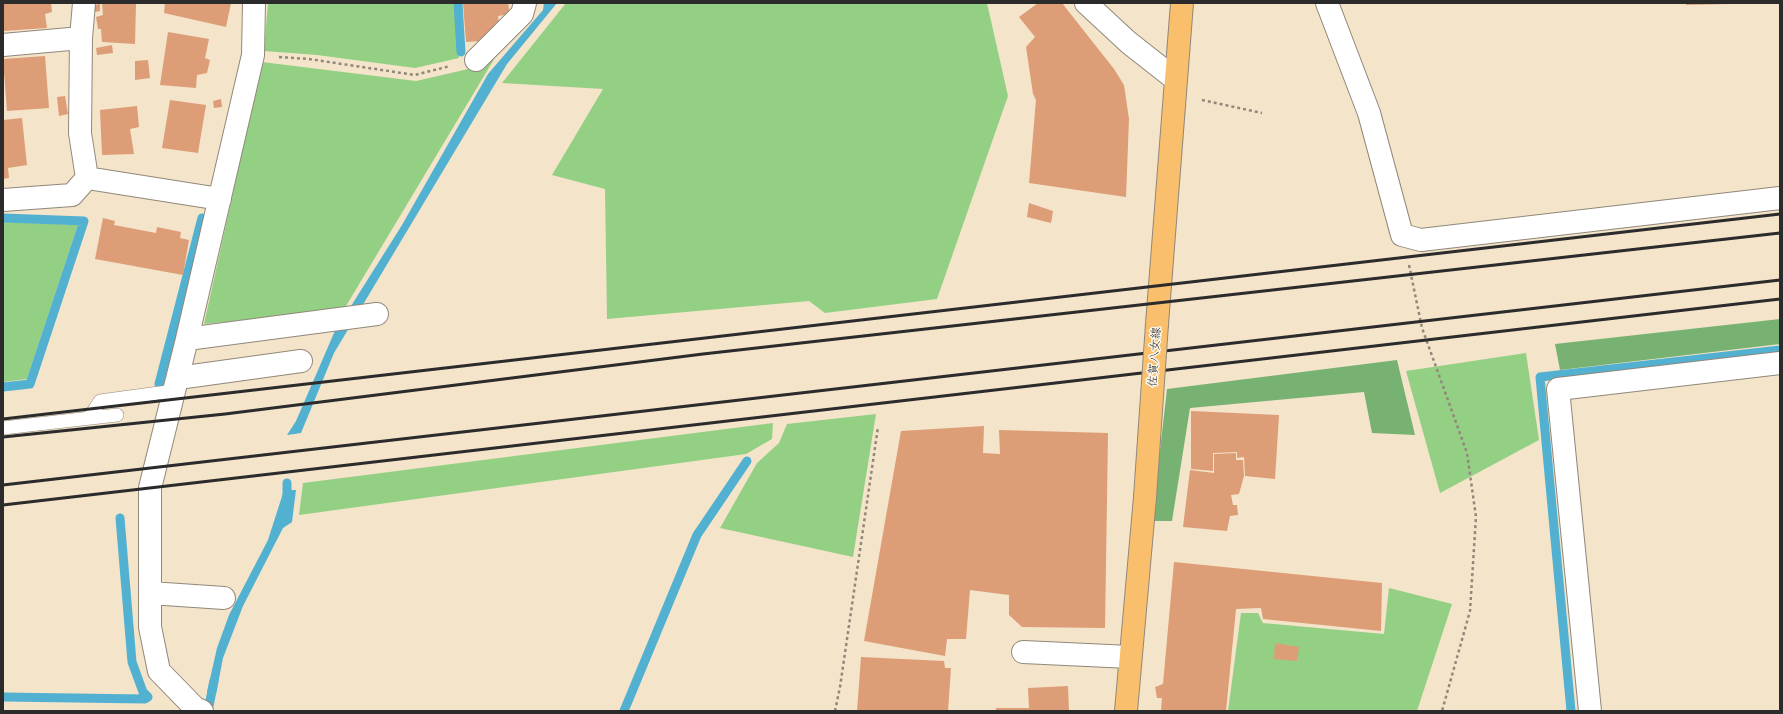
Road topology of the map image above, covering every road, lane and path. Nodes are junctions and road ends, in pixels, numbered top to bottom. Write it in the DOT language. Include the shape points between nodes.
graph roads {
  1 [pos="84,3"];
  2 [pos="254,3"];
  3 [pos="525,3"];
  4 [pos="1086,3"];
  5 [pos="1182,3"];
  6 [pos="1327,3"];
  7 [pos="81,38"];
  8 [pos="3,45"];
  9 [pos="253,55"];
  10 [pos="476,60"];
  11 [pos="1175,87"];
  12 [pos="1262,113"];
  13 [pos="87,178"];
  14 [pos="1780,198"];
  15 [pos="220,199"];
  16 [pos="3,200"];
  17 [pos="1402,235"];
  18 [pos="377,314"];
  19 [pos="187,338"];
  20 [pos="301,361"];
  21 [pos="1780,363"];
  22 [pos="176,384"];
  23 [pos="116,414"];
  24 [pos="89,418"];
  25 [pos="878,427"];
  26 [pos="3,428"];
  27 [pos="150,593"];
  28 [pos="224,598"];
  29 [pos="1024,652"];
  30 [pos="1130,657"];
  31 [pos="195,710"];
  32 [pos="835,711"];
  33 [pos="1126,711"];
  34 [pos="1442,711"];
  35 [pos="1590,711"];
  1 -- 7 [label="street"];
  2 -- 9 [label="street"];
  3 -- 10 [label="street" via="522,14"];
  4 -- 11 [label="street"];
  5 -- 11 [label="main road, 佐賀八女線"];
  6 -- 17 [label="street" via="1369,113"];
  7 -- 8 [label="street"];
  7 -- 13 [label="street" via="80,133"];
  9 -- 10 [label="path" via="309,59 414,75"];
  9 -- 15 [label="street"];
  11 -- 12 [label="path"];
  11 -- 30 [label="main road, 佐賀八女線, bridge" via="1145,497"];
  13 -- 15 [label="street"];
  13 -- 16 [label="street" via="72,195"];
  14 -- 17 [label="street" via="1421,240"];
  15 -- 19 [label="street"];
  17 -- 34 [label="path" via="1422,328 1467,453 1476,517 1470,611"];
  18 -- 19 [label="street"];
  19 -- 22 [label="street"];
  20 -- 22 [label="street"];
  21 -- 35 [label="street" via="1558,389"];
  22 -- 24 [label="lane" via="100,401"];
  22 -- 27 [label="street" via="150,488"];
  23 -- 24 [label="lane"];
  24 -- 26 [label="lane"];
  25 -- 32 [label="path"];
  27 -- 28 [label="street"];
  27 -- 31 [label="street" via="150,627 159,671"];
  29 -- 30 [label="street"];
  30 -- 33 [label="main road, 佐賀八女線"];
}
